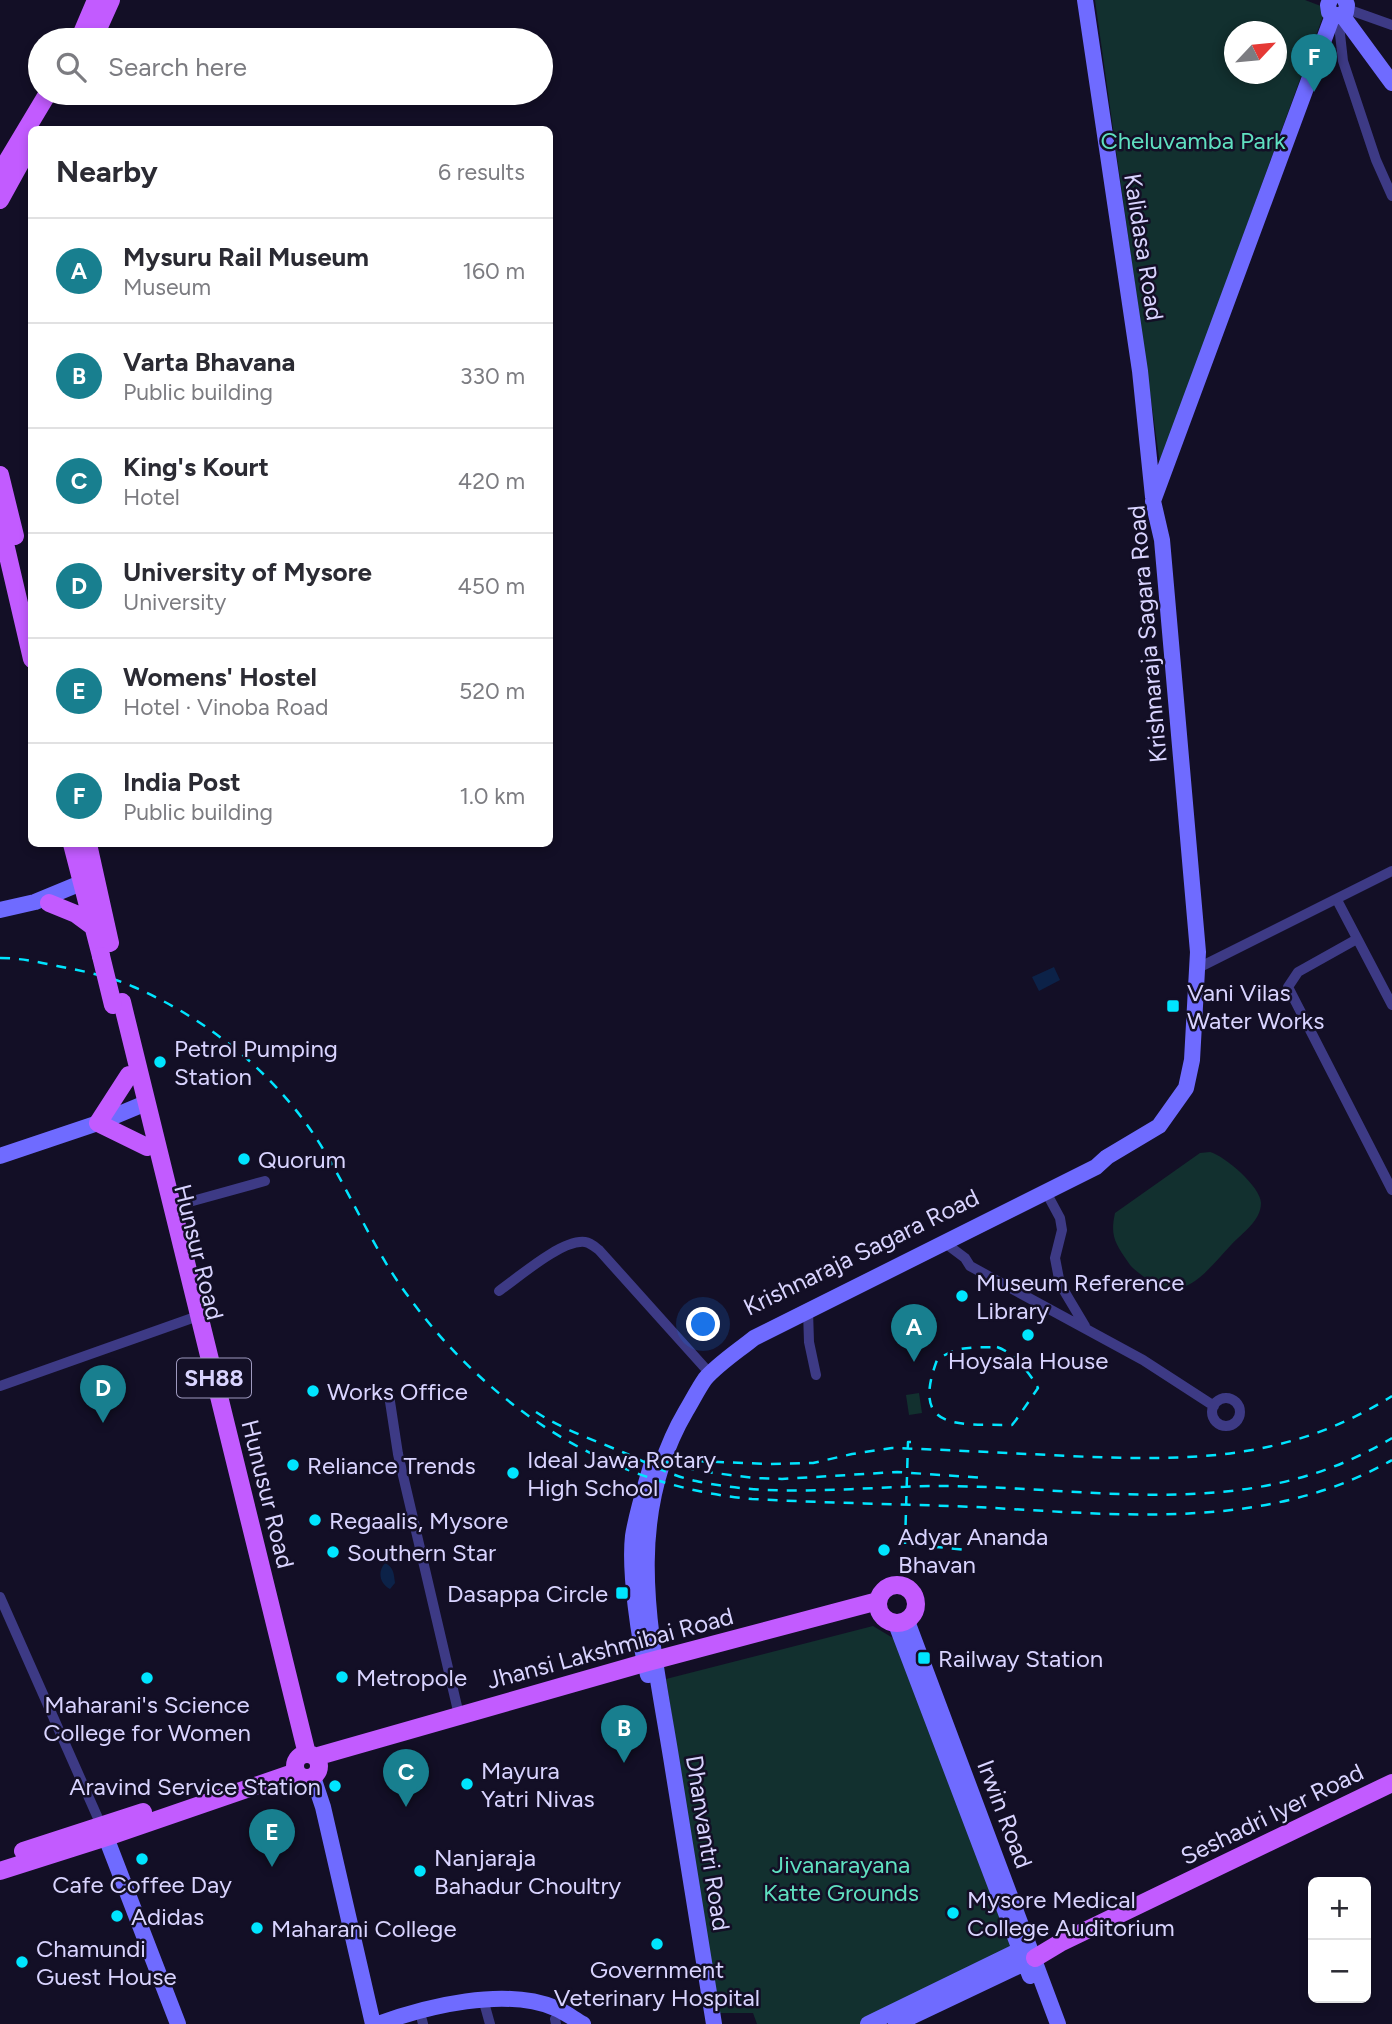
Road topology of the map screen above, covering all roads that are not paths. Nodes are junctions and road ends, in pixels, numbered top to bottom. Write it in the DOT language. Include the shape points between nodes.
graph roads {
  1 [pos="96,0"];
  2 [pos="111,0"];
  3 [pos="1084,0"];
  4 [pos="1336,7"];
  5 [pos="1392,25"];
  6 [pos="84,28"];
  7 [pos="98,28"];
  8 [pos="1392,83"];
  9 [pos="41,105"];
  10 [pos="54,105"];
  11 [pos="28,126"];
  12 [pos="28,126"];
  13 [pos="41,126"];
  14 [pos="28,149"];
  15 [pos="0,173"];
  16 [pos="1392,196"];
  17 [pos="0,200"];
  18 [pos="0,475"];
  19 [pos="1153,501"];
  20 [pos="0,522"];
  21 [pos="28,590"];
  22 [pos="28,642"];
  23 [pos="73,847"];
  24 [pos="88,847"];
  25 [pos="1392,871"];
  26 [pos="91,888"];
  27 [pos="1337,900"];
  28 [pos="42,903"];
  29 [pos="0,910"];
  30 [pos="95,928"];
  31 [pos="1357,939"];
  32 [pos="106,955"];
  33 [pos="1198,968"];
  34 [pos="117,1003"];
  35 [pos="1392,1005"];
  36 [pos="129,1075"];
  37 [pos="141,1105"];
  38 [pos="98,1123"];
  39 [pos="147,1147"];
  40 [pos="0,1156"];
  41 [pos="1107,1157"];
  42 [pos="265,1181"];
  43 [pos="1392,1190"];
  44 [pos="1046,1192"];
  45 [pos="171,1207"];
  46 [pos="960,1231"];
  47 [pos="943,1240"];
  48 [pos="965,1258"];
  49 [pos="499,1291"];
  50 [pos="808,1311"];
  51 [pos="195,1317"];
  52 [pos="1086,1329"];
  53 [pos="705,1368"];
  54 [pos="816,1375"];
  55 [pos="0,1386"];
  56 [pos="389,1395"];
  57 [pos="1214,1406"];
  58 [pos="0,1597"];
  59 [pos="878,1605"];
  60 [pos="902,1622"];
  61 [pos="651,1666"];
  62 [pos="459,1715"];
  63 [pos="306,1765"];
  64 [pos="1392,1783"];
  65 [pos="104,1831"];
  66 [pos="0,1858"];
  67 [pos="686,1870"];
  68 [pos="0,1871"];
  69 [pos="1028,1954"];
  70 [pos="485,2006"];
  71 [pos="558,2022"];
  72 [pos="417,2023"];
  73 [pos="178,2024"];
  74 [pos="374,2024"];
  75 [pos="490,2024"];
  76 [pos="583,2024"];
  77 [pos="706,2024"];
  78 [pos="714,2024"];
  79 [pos="868,2024"];
  80 [pos="896,2024"];
  81 [pos="1048,2024"];
  82 [pos="1058,2024"];
  1 -- 6 [label="main road"];
  2 -- 7 [label="main road"];
  3 -- 19 [label="main road, Kalidasa Road" via="1140,371"];
  4 -- 5 [label="street"];
  4 -- 8 [label="main road"];
  4 -- 16 [label="street" via="1343,61"];
  4 -- 19 [label="main road, Krishnaraja Sagara Road"];
  9 -- 12 [label="main road"];
  10 -- 13 [label="main road"];
  11 -- 15 [label="main road"];
  14 -- 17 [label="main road"];
  18 -- 21 [label="main road"];
  19 -- 33 [label="main road, Krishnaraja Sagara Road" via="1162,540"];
  20 -- 22 [label="main road"];
  23 -- 26 [label="main road"];
  24 -- 26 [label="main road, Hunsur Road"];
  25 -- 27 [label="street"];
  26 -- 28 [label="main road"];
  26 -- 30 [label="main road"];
  26 -- 32 [label="main road, Hunsur Road / SH88"];
  27 -- 31 [label="street"];
  27 -- 33 [label="street"];
  28 -- 29 [label="main road"];
  28 -- 30 [label="main road" via="76,914"];
  30 -- 32 [label="main road"];
  31 -- 35 [label="street"];
  31 -- 43 [label="street" via="1298,972 1287,987"];
  32 -- 34 [label="main road, Hunsur Road / SH88"];
  33 -- 41 [label="main road, Krishnaraja Sagara Road" via="1186,1088 1159,1126"];
  34 -- 36 [label="main road, Hunsur Road"];
  34 -- 37 [label="main road, Hunusur Road / SH88"];
  36 -- 37 [label="main road, Hunsur Road"];
  36 -- 38 [label="main road"];
  37 -- 38 [label="main road"];
  37 -- 39 [label="main road, Hunsur Road"];
  37 -- 45 [label="main road, Hunusur Road / SH88"];
  38 -- 39 [label="main road"];
  38 -- 40 [label="main road"];
  39 -- 51 [label="main road, Hunsur Road"];
  41 -- 44 [label="main road, Krishnaraja Sagara Road"];
  41 -- 46 [label="main road, Krishnaraja Sagara Road" via="1093,1159"];
  42 -- 45 [label="street"];
  44 -- 46 [label="main road, Krishnaraja Sagara Road"];
  44 -- 52 [label="street" via="1062,1230 1055,1258 1060,1284"];
  45 -- 51 [label="main road, Hunusur Road / SH88"];
  46 -- 47 [label="main road, Krishnaraja Sagara Road"];
  46 -- 48 [label="street"];
  47 -- 48 [label="street"];
  47 -- 50 [label="main road, Krishnaraja Sagara Road"];
  47 -- 53 [label="main road, Krishnaraja Sagara Road" via="750,1331"];
  48 -- 52 [label="street" via="970,1266"];
  49 -- 53 [label="street" via="561,1248 590,1243"];
  50 -- 54 [label="street"];
  50 -- 61 [label="main road, Krishnaraja Sagara Road" via="754,1338 705,1379 678,1426 652,1502 646,1541"];
  51 -- 55 [label="street"];
  51 -- 63 [label="main road, Hunusur Road / SH88"];
  52 -- 57 [label="street"];
  53 -- 61 [label="main road, Krishnaraja Sagara Road" via="657,1449 633,1538 634,1587"];
  56 -- 62 [label="street" via="398,1454"];
  58 -- 65 [label="street"];
  59 -- 60 [label="main road" via="885,1619"];
  59 -- 60 [label="main road" via="884,1589 908,1588 917,1603 915,1614"];
  59 -- 61 [label="main road, Jhansi Lakshmibai Road"];
  60 -- 69 [label="main road, Irwin Road"];
  61 -- 62 [label="main road, Jhansi Lakshmibai Road"];
  61 -- 63 [label="main road, Jhansi Lakshmibai Road"];
  61 -- 67 [label="main road, Dhanvantri Road"];
  62 -- 63 [label="main road, Jhansi Lakshmibai Road"];
  63 -- 65 [label="main road, Jhansi Lakshmibai Road"];
  63 -- 74 [label="main road" via="323,1807"];
  64 -- 69 [label="main road, Seshadri Iyer Road" via="1060,1943"];
  65 -- 66 [label="main road, Jhansi Lakshmibai Road"];
  65 -- 68 [label="main road, Jhansi Lakshmibai Road"];
  65 -- 73 [label="main road"];
  67 -- 77 [label="main road, Dhanvantri Road"];
  67 -- 78 [label="main road, Dhanvantri Road"];
  69 -- 79 [label="main road, Seshadri Iyer Road"];
  69 -- 80 [label="main road"];
  69 -- 81 [label="main road, Irwin Road"];
  69 -- 82 [label="main road, Irwin Road"];
  70 -- 71 [label="main road" via="534,2010"];
  70 -- 72 [label="main road"];
  70 -- 75 [label="street"];
  74 -- 76 [label="main road" via="504,1997 554,2008"];
}
